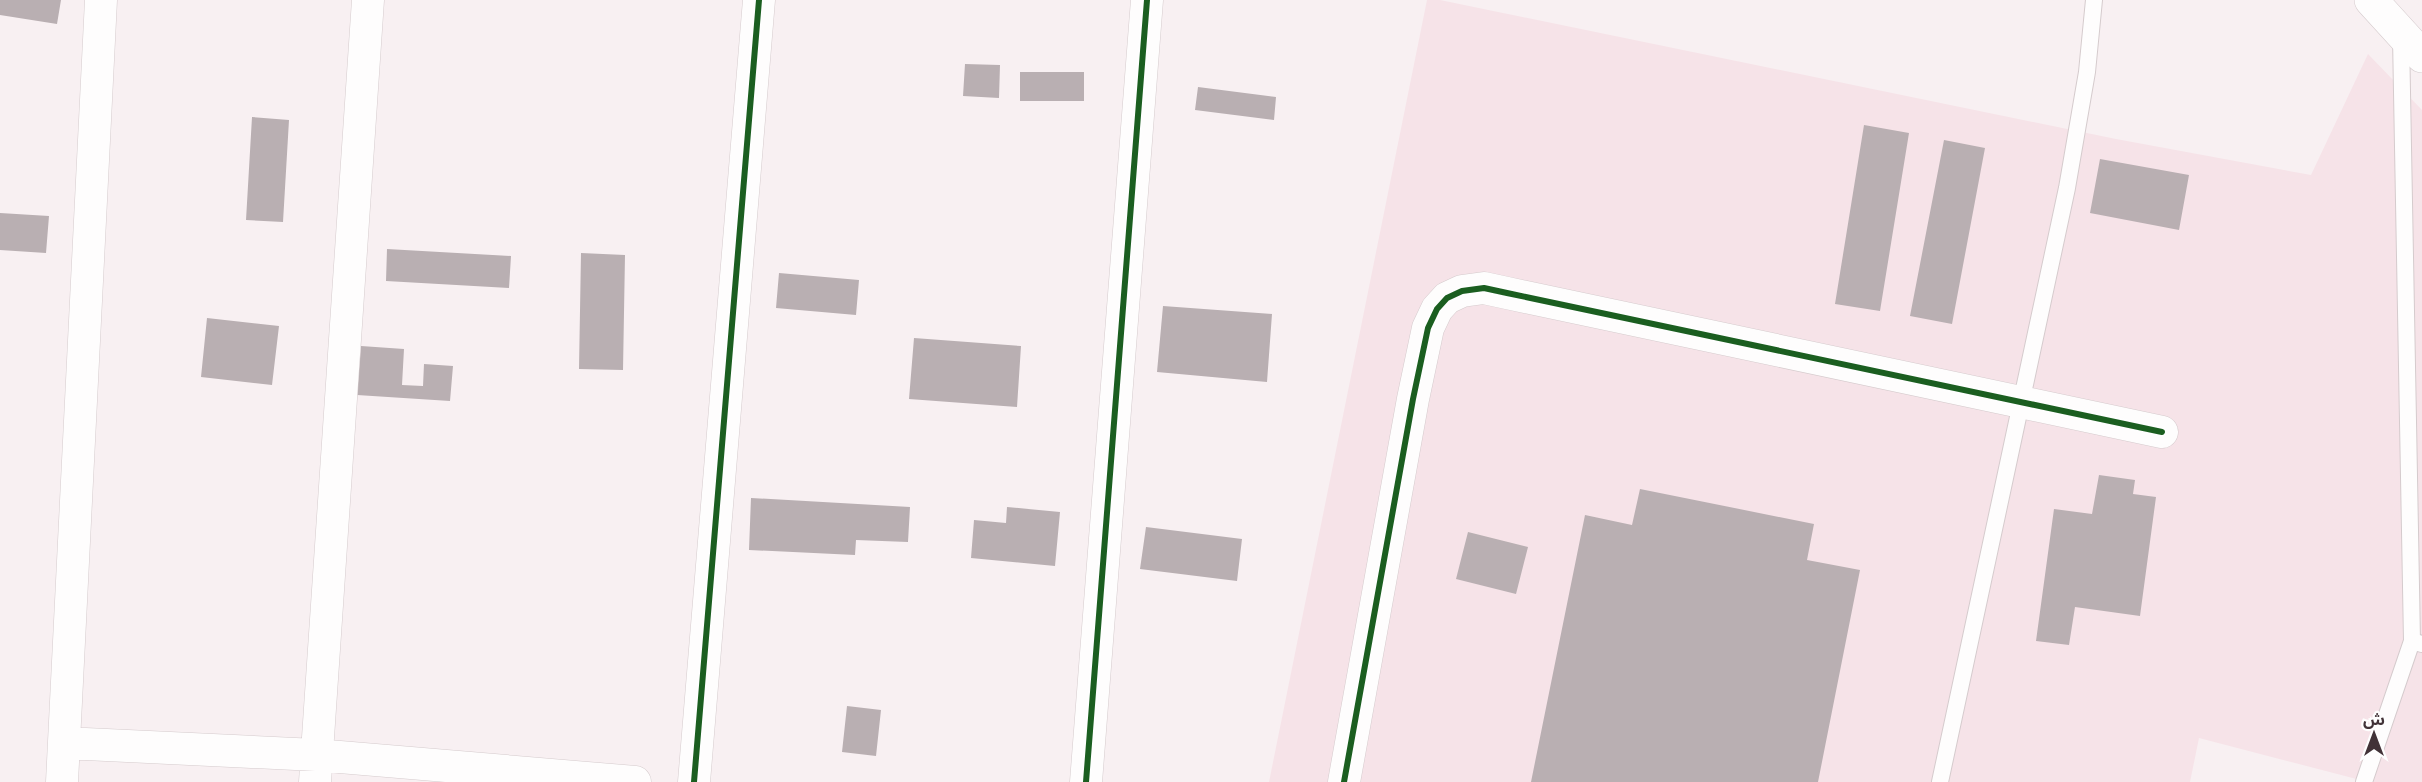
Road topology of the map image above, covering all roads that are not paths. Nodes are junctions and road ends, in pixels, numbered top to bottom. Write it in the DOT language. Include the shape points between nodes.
graph roads {
  1 [pos="101,0"];
  2 [pos="368,0"];
  3 [pos="759,0"];
  4 [pos="1148,0"];
  5 [pos="2094,0"];
  6 [pos="2371,0"];
  7 [pos="2411,45"];
  8 [pos="2022,402"];
  9 [pos="2162,432"];
  10 [pos="2417,643"];
  11 [pos="64,743"];
  12 [pos="316,769"];
  13 [pos="62,782"];
  14 [pos="635,782"];
  15 [pos="694,782"];
  16 [pos="1086,782"];
  17 [pos="1344,782"];
  18 [pos="1940,782"];
  19 [pos="2364,782"];
  1 -- 11 [label="street"];
  2 -- 12 [label="street"];
  3 -- 15 [label="street"];
  4 -- 16 [label="street"];
  5 -- 8 [label="lane" via="2087,72 2067,188"];
  6 -- 7 [label="main road"];
  7 -- 10 [label="lane"];
  8 -- 9 [label="street"];
  8 -- 17 [label="street" via="1484,288 1447,298 1428,328"];
  8 -- 18 [label="lane"];
  10 -- 19 [label="lane"];
  11 -- 12 [label="street"];
  11 -- 13 [label="street"];
  12 -- 14 [label="street"];
}
